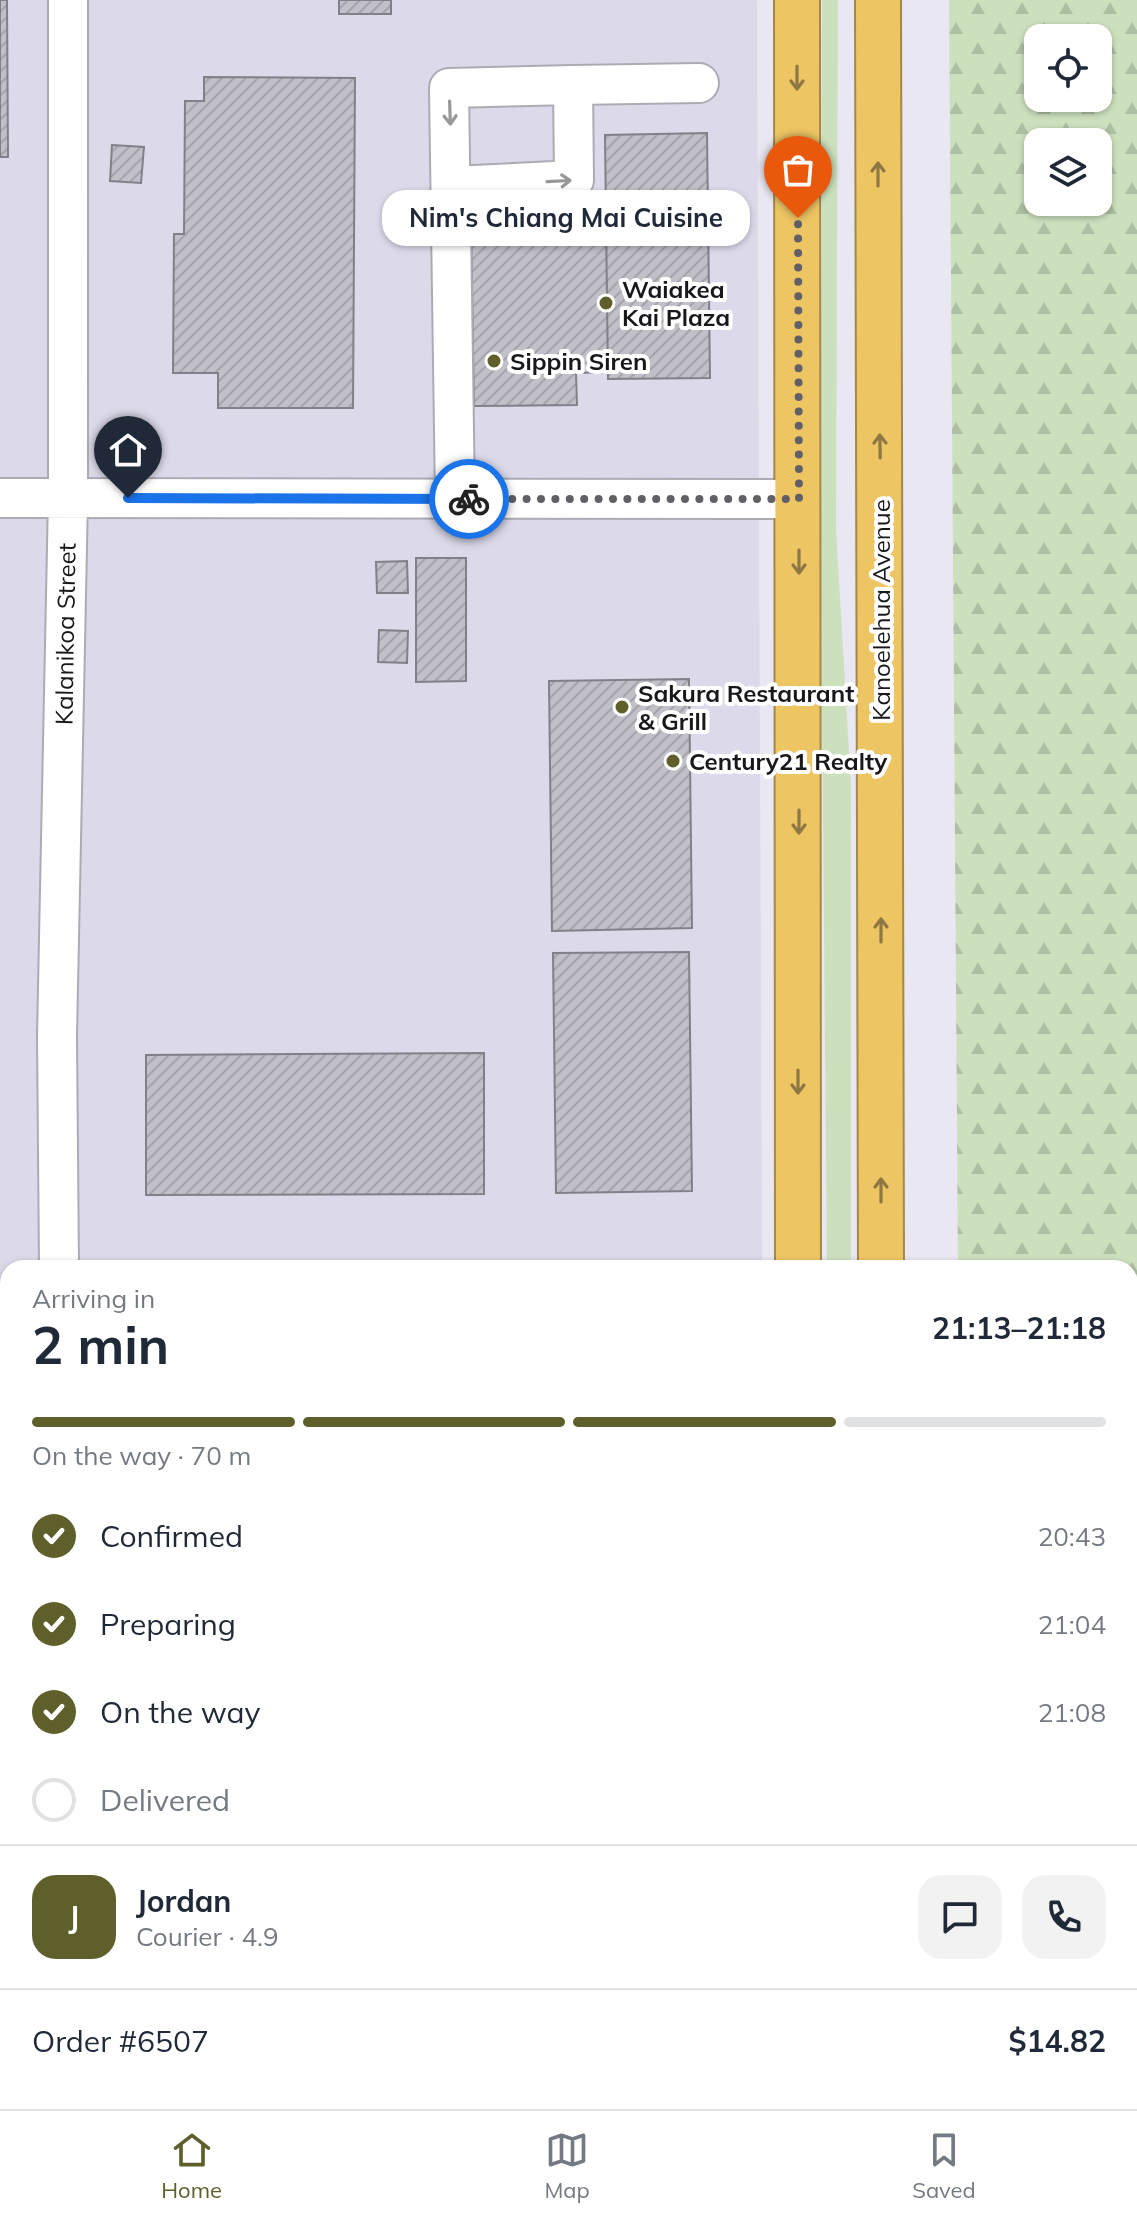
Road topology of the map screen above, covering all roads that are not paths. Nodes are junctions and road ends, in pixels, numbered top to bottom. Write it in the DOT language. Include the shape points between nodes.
graph roads {
  1 [pos="68,0"];
  2 [pos="797,0"];
  3 [pos="878,0"];
  4 [pos="699,83"];
  5 [pos="573,85"];
  6 [pos="453,186"];
  7 [pos="0,498"];
  8 [pos="68,498"];
  9 [pos="455,499"];
  10 [pos="799,499"];
  11 [pos="59,1260"];
  12 [pos="798,1260"];
  13 [pos="881,1260"];
  1 -- 8 [label="street, Kalanikoa Street"];
  2 -- 10 [label="highway, one-way"];
  13 -- 3 [label="highway, Kanoelehua Avenue, one-way"];
  4 -- 5 [label="street"];
  6 -- 5 [label="street, one-way" via="574,180"];
  5 -- 6 [label="street, one-way" via="449,88"];
  6 -- 9 [label="street"];
  7 -- 8 [label="street"];
  8 -- 9 [label="street"];
  8 -- 11 [label="street, Kalanikoa Street" via="57,1036"];
  9 -- 10 [label="street"];
  10 -- 12 [label="highway, one-way"];
}
